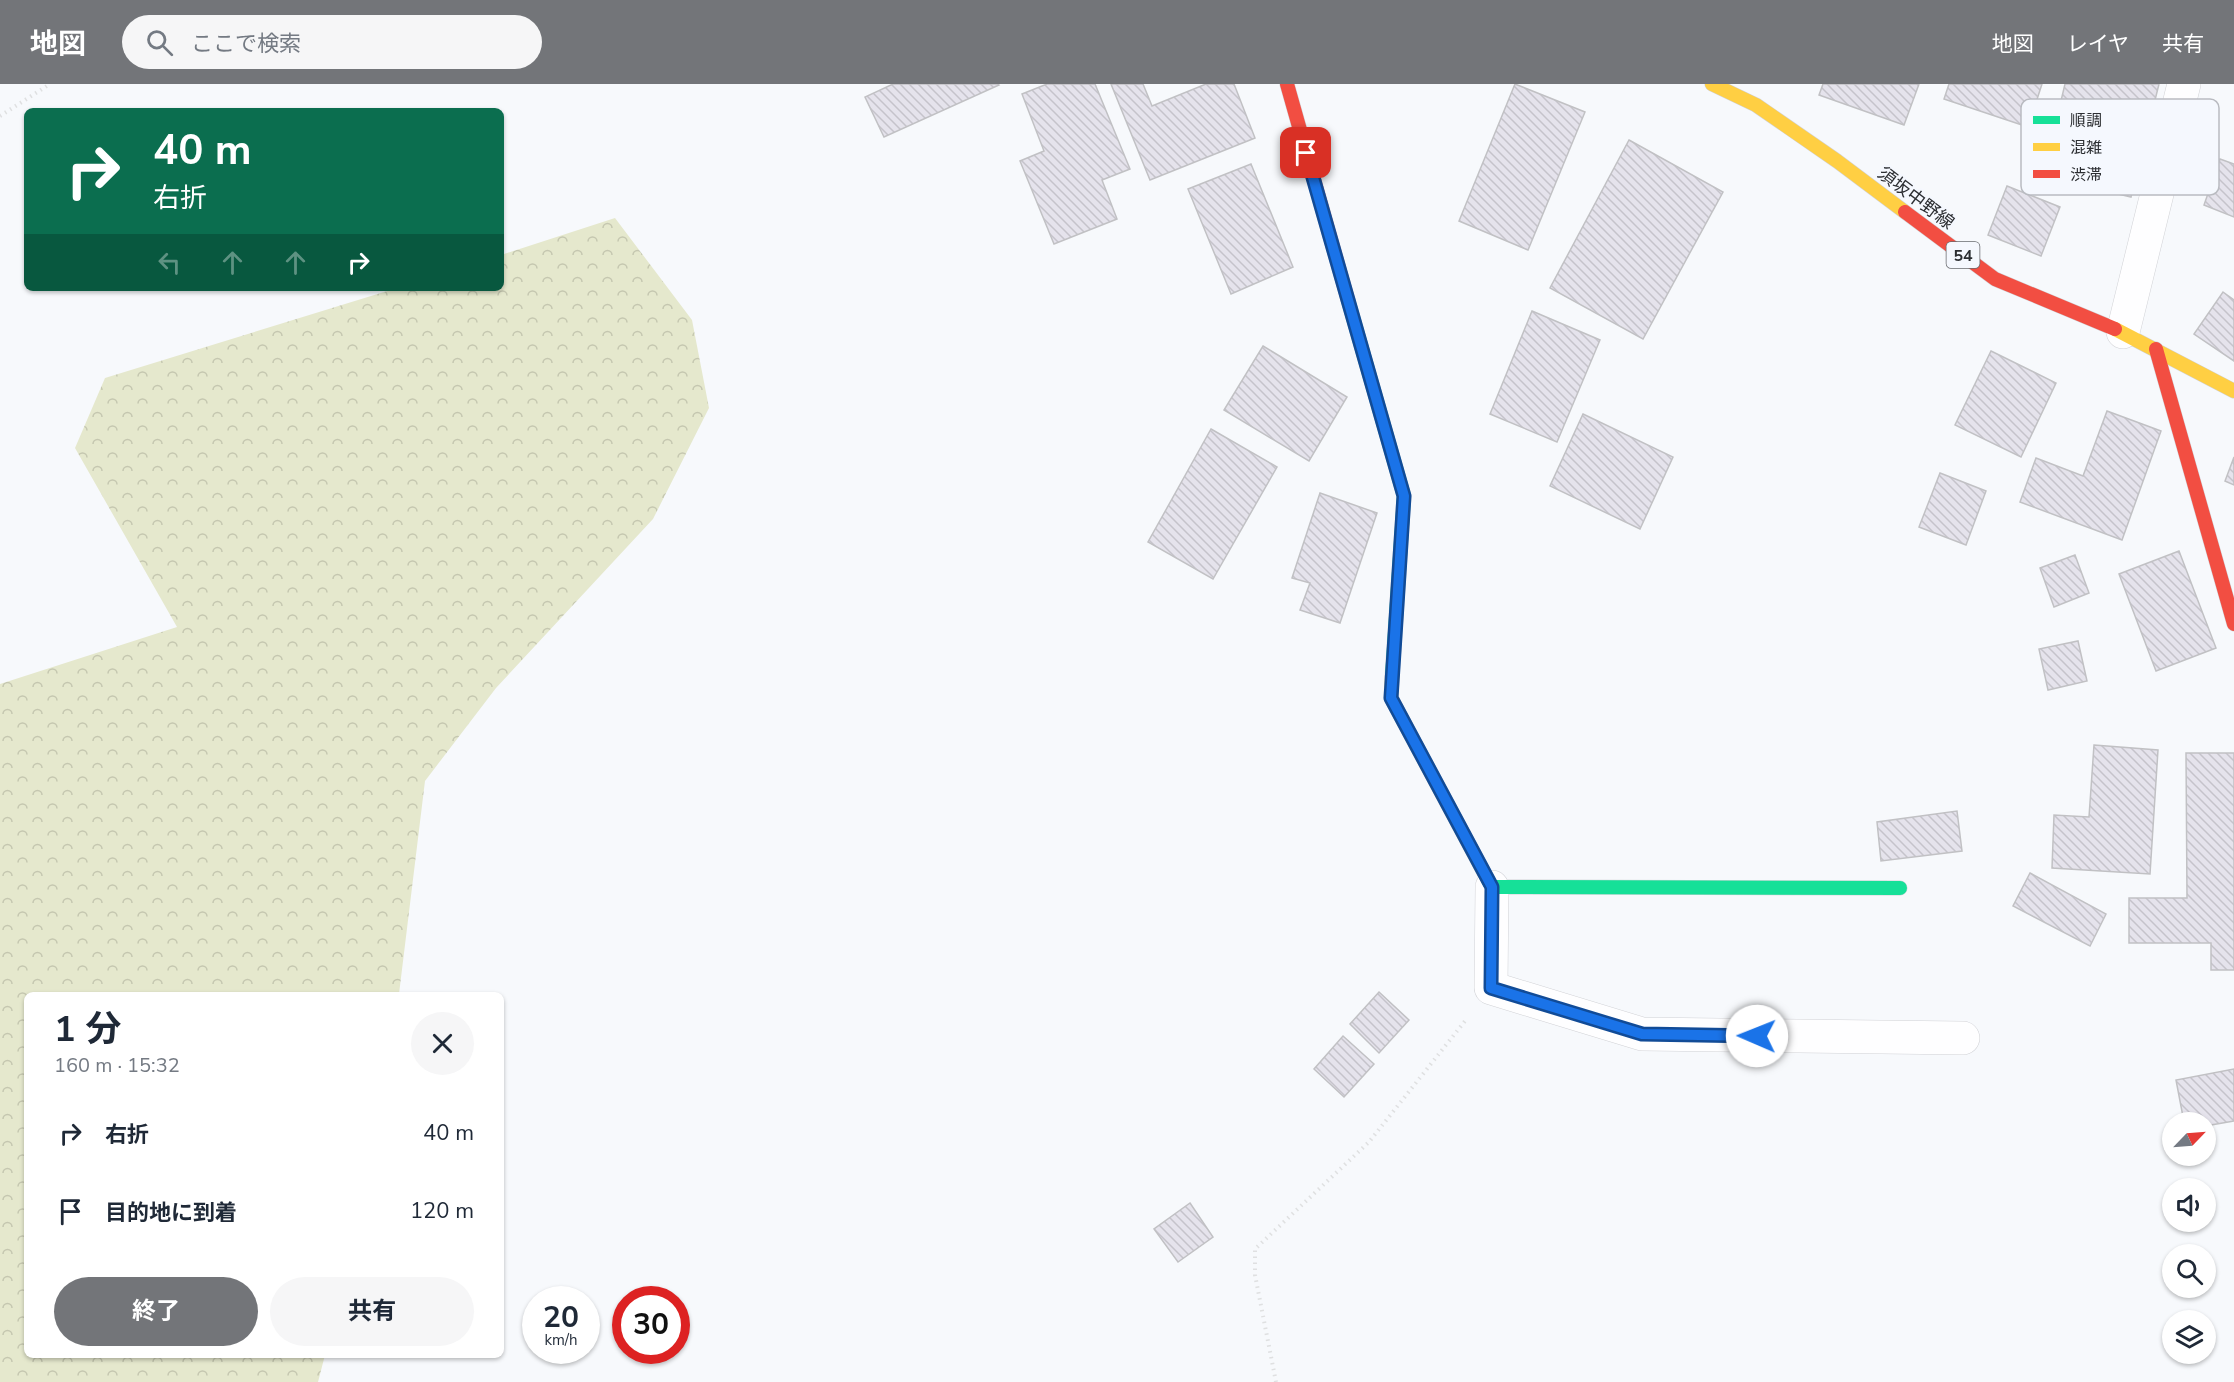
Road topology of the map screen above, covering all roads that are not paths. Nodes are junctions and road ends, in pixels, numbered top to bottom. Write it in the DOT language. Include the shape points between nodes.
graph roads {
  1 [pos="1287,84"];
  2 [pos="1712,84"];
  3 [pos="2184,84"];
  4 [pos="2180,99"];
  5 [pos="2157,195"];
  6 [pos="2123,332"];
  7 [pos="2156,349"];
  8 [pos="2234,391"];
  9 [pos="2234,624"];
  10 [pos="1492,887"];
  11 [pos="1900,888"];
  12 [pos="1963,1038"];
  1 -- 10 [label="street" via="1404,496 1391,698"];
  2 -- 6 [label="street, 須坂中野線 / 54" via="1756,105 1995,279"];
  3 -- 4 [label="street"];
  5 -- 6 [label="street"];
  6 -- 7 [label="street, 須坂中野線 / 54"];
  7 -- 8 [label="street, 須坂中野線 / 54"];
  7 -- 9 [label="street"];
  10 -- 11 [label="street"];
  10 -- 12 [label="street" via="1491,988 1642,1034"];
}
